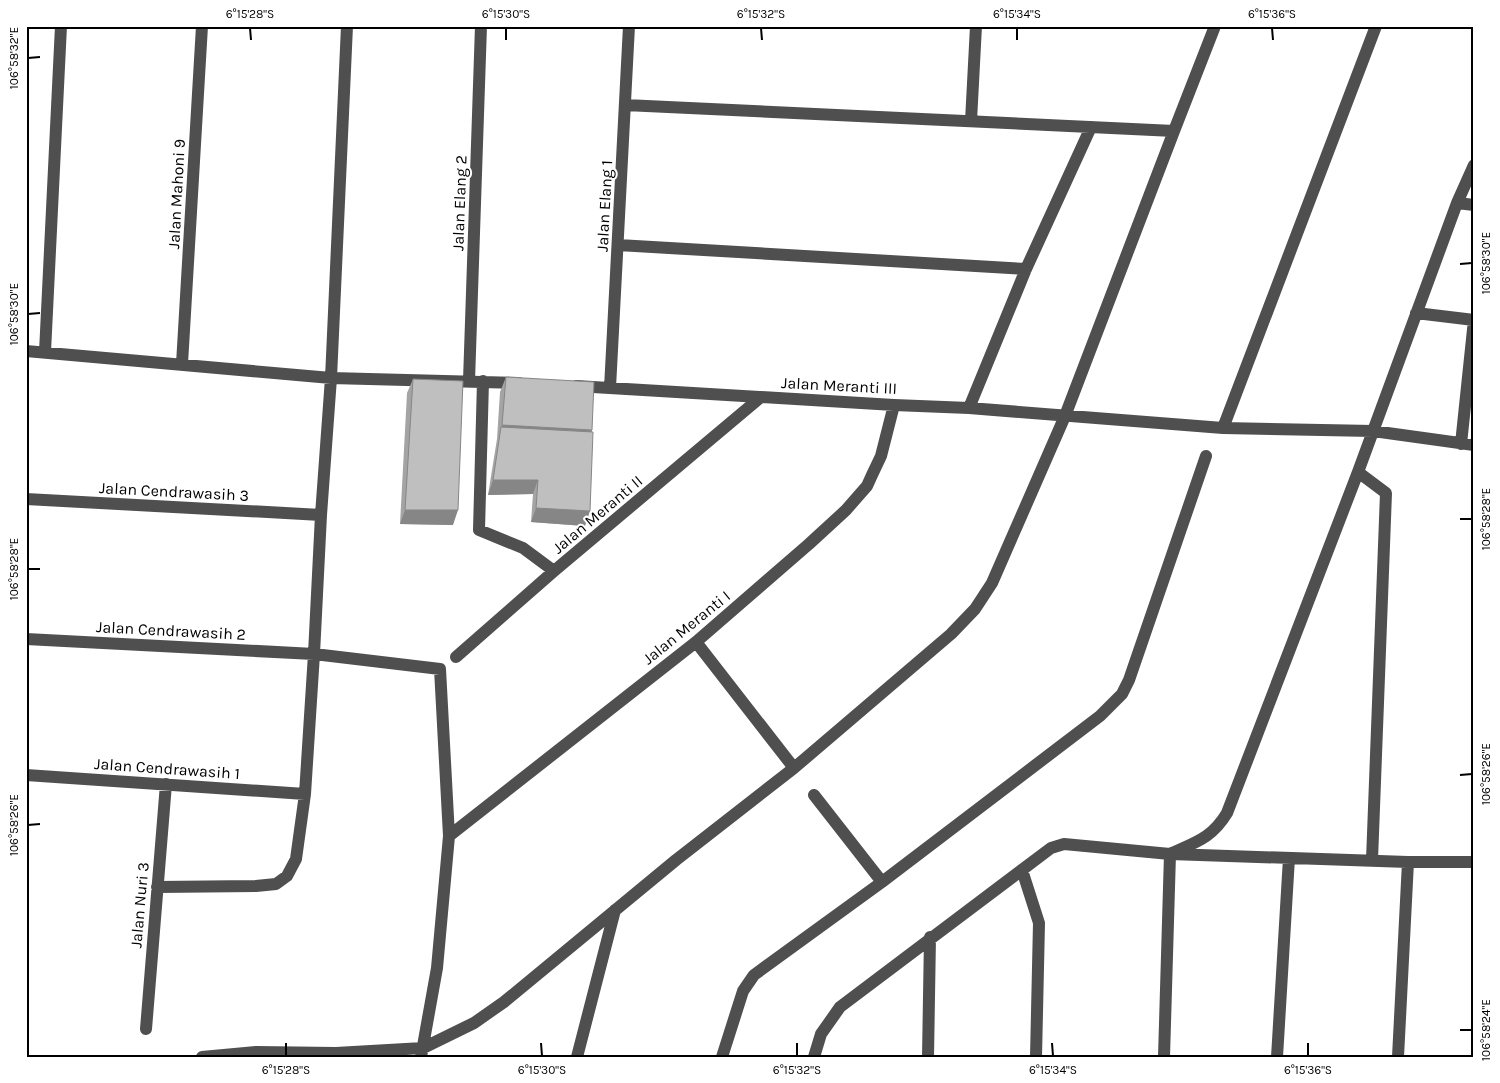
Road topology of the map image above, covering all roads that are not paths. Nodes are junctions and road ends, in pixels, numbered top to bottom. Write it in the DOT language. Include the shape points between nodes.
graph roads {
  1 [pos="61,26"];
  2 [pos="202,26"];
  3 [pos="346,26"];
  4 [pos="482,26"];
  5 [pos="629,26"];
  6 [pos="976,26"];
  7 [pos="1215,26"];
  8 [pos="1376,26"];
  9 [pos="626,105"];
  10 [pos="971,121"];
  11 [pos="1091,127"];
  12 [pos="1174,131"];
  13 [pos="1474,164"];
  14 [pos="1457,203"];
  15 [pos="1474,205"];
  16 [pos="618,245"];
  17 [pos="1026,268"];
  18 [pos="1416,313"];
  19 [pos="1474,320"];
  20 [pos="26,351"];
  21 [pos="45,352"];
  22 [pos="182,364"];
  23 [pos="330,378"];
  24 [pos="469,380"];
  25 [pos="483,381"];
  26 [pos="532,384"];
  27 [pos="561,386"];
  28 [pos="610,388"];
  29 [pos="761,397"];
  30 [pos="894,405"];
  31 [pos="969,408"];
  32 [pos="1065,416"];
  33 [pos="1223,428"];
  34 [pos="1373,431"];
  35 [pos="1468,445"];
  36 [pos="1206,456"];
  37 [pos="1358,472"];
  38 [pos="26,499"];
  39 [pos="321,516"];
  40 [pos="554,571"];
  41 [pos="26,639"];
  42 [pos="696,642"];
  43 [pos="314,654"];
  44 [pos="456,657"];
  45 [pos="794,768"];
  46 [pos="26,775"];
  47 [pos="166,784"];
  48 [pos="305,794"];
  49 [pos="814,795"];
  50 [pos="449,836"];
  51 [pos="1170,854"];
  52 [pos="1289,858"];
  53 [pos="1372,860"];
  54 [pos="1408,862"];
  55 [pos="1474,862"];
  56 [pos="1022,870"];
  57 [pos="882,882"];
  58 [pos="157,886"];
  59 [pos="615,910"];
  60 [pos="930,937"];
  61 [pos="146,1029"];
  62 [pos="422,1052"];
  63 [pos="255,1054"];
  64 [pos="202,1057"];
  65 [pos="577,1057"];
  66 [pos="722,1057"];
  67 [pos="814,1057"];
  68 [pos="928,1057"];
  69 [pos="1036,1057"];
  70 [pos="1164,1057"];
  71 [pos="1277,1057"];
  72 [pos="1398,1057"];
  1 -- 21 [label="street"];
  2 -- 22 [label="street, Jalan Mahoni 9"];
  3 -- 23 [label="street"];
  4 -- 24 [label="street, Jalan Elang 2"];
  5 -- 9 [label="street, Jalan Elang 1"];
  6 -- 10 [label="street"];
  7 -- 12 [label="street"];
  8 -- 33 [label="street"];
  9 -- 10 [label="street"];
  9 -- 16 [label="street, Jalan Elang 1"];
  10 -- 11 [label="street"];
  11 -- 12 [label="street"];
  11 -- 17 [label="street"];
  12 -- 32 [label="street"];
  13 -- 14 [label="street"];
  14 -- 15 [label="street"];
  14 -- 18 [label="street"];
  16 -- 17 [label="street"];
  16 -- 28 [label="street, Jalan Elang 1"];
  17 -- 31 [label="street"];
  18 -- 19 [label="street"];
  18 -- 34 [label="street"];
  19 -- 35 [label="street"];
  20 -- 21 [label="street"];
  21 -- 22 [label="street"];
  22 -- 23 [label="street"];
  23 -- 24 [label="street"];
  23 -- 39 [label="street"];
  24 -- 25 [label="street"];
  25 -- 26 [label="street"];
  25 -- 40 [label="street" via="479,530 523,548"];
  27 -- 28 [label="street, Jalan Meranti III"];
  28 -- 29 [label="street, Jalan Meranti III"];
  29 -- 30 [label="street, Jalan Meranti III"];
  29 -- 40 [label="street, Jalan Meranti II"];
  30 -- 31 [label="street, Jalan Meranti III"];
  30 -- 42 [label="street, Jalan Meranti I" via="881,456 858,498"];
  31 -- 32 [label="street, Jalan Meranti III"];
  32 -- 33 [label="street, Jalan Meranti III"];
  32 -- 45 [label="street" via="992,583 975,609 951,634"];
  33 -- 34 [label="street, Jalan Meranti III"];
  34 -- 35 [label="street, Jalan Meranti III"];
  34 -- 37 [label="street"];
  36 -- 57 [label="street" via="1122,694 1100,716"];
  37 -- 51 [label="street" via="1227,813 1220,826 1208,837"];
  37 -- 53 [label="street" via="1386,492"];
  38 -- 39 [label="street, Jalan Cendrawasih 3"];
  39 -- 43 [label="street"];
  40 -- 44 [label="street, Jalan Meranti II"];
  41 -- 43 [label="street, Jalan Cendrawasih 2"];
  42 -- 45 [label="street"];
  42 -- 50 [label="street, Jalan Meranti I"];
  43 -- 48 [label="street"];
  43 -- 50 [label="street, Jalan Cendrawasih 2" via="440,669"];
  45 -- 59 [label="street"];
  46 -- 47 [label="street, Jalan Cendrawasih 1"];
  47 -- 48 [label="street, Jalan Cendrawasih 1"];
  47 -- 58 [label="street, Jalan Nuri 3"];
  48 -- 58 [label="street" via="296,859 280,882 256,886"];
  49 -- 57 [label="street"];
  50 -- 62 [label="street" via="437,968"];
  51 -- 52 [label="street"];
  51 -- 56 [label="street" via="1064,844 1051,848"];
  51 -- 70 [label="street"];
  52 -- 53 [label="street"];
  52 -- 71 [label="street"];
  53 -- 54 [label="street"];
  54 -- 55 [label="street"];
  54 -- 72 [label="street"];
  56 -- 60 [label="street"];
  56 -- 69 [label="street" via="1039,923"];
  57 -- 66 [label="street" via="754,975 743,991"];
  58 -- 61 [label="street, Jalan Nuri 3"];
  59 -- 62 [label="street" via="489,1012"];
  59 -- 65 [label="street"];
  60 -- 67 [label="street" via="840,1007 821,1034"];
  60 -- 68 [label="street"];
  62 -- 63 [label="street"];
  63 -- 64 [label="street"];
}
